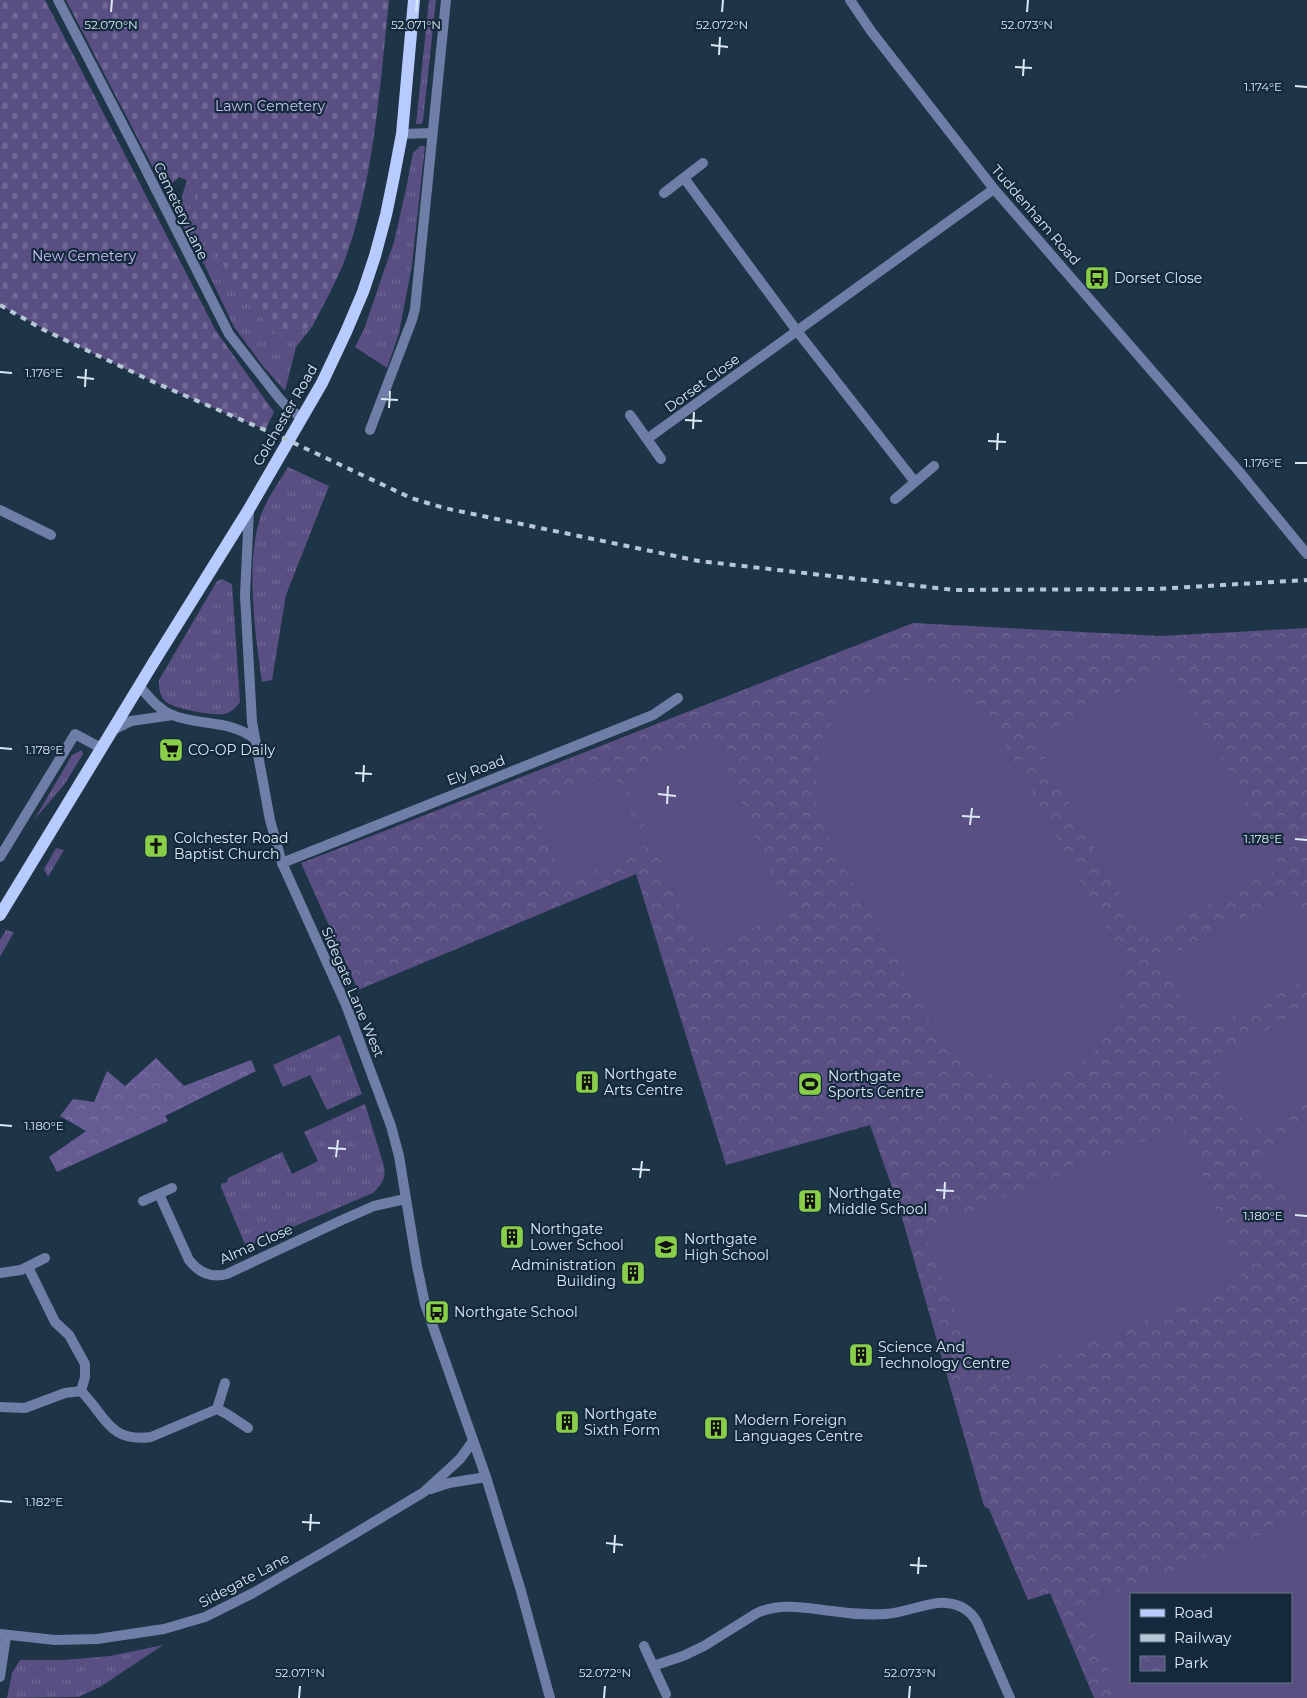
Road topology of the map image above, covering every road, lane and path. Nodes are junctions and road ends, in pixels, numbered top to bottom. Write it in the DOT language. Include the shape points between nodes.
graph roads {
  1 [pos="58,0"];
  2 [pos="414,0"];
  3 [pos="446,0"];
  4 [pos="850,0"];
  5 [pos="432,133"];
  6 [pos="402,134"];
  7 [pos="703,163"];
  8 [pos="684,178"];
  9 [pos="994,189"];
  10 [pos="664,193"];
  11 [pos="797,331"];
  12 [pos="630,415"];
  13 [pos="299,423"];
  14 [pos="370,430"];
  15 [pos="647,439"];
  16 [pos="661,459"];
  17 [pos="934,466"];
  18 [pos="915,482"];
  19 [pos="894,499"];
  20 [pos="249,509"];
  21 [pos="0,510"];
  22 [pos="50,535"];
  23 [pos="1307,554"];
  24 [pos="139,686"];
  25 [pos="678,698"];
  26 [pos="173,715"];
  27 [pos="113,730"];
  28 [pos="254,739"];
  29 [pos="101,748"];
  30 [pos="0,857"];
  31 [pos="282,863"];
  32 [pos="0,915"];
  33 [pos="172,1188"];
  34 [pos="159,1194"];
  35 [pos="405,1199"];
  36 [pos="143,1202"];
  37 [pos="45,1258"];
  38 [pos="28,1267"];
  39 [pos="0,1273"];
  40 [pos="225,1383"];
  41 [pos="81,1391"];
  42 [pos="0,1407"];
  43 [pos="217,1409"];
  44 [pos="248,1428"];
  45 [pos="473,1441"];
  46 [pos="486,1478"];
  47 [pos="424,1492"];
  48 [pos="3,1635"];
  49 [pos="644,1646"];
  50 [pos="653,1666"];
  51 [pos="0,1677"];
  52 [pos="666,1694"];
  53 [pos="550,1698"];
  54 [pos="1010,1698"];
  1 -- 13 [label="street, Cemetery Lane" via="229,334"];
  2 -- 6 [label="main road, Colchester Road"];
  3 -- 5 [label="street"];
  4 -- 9 [label="street, Tuddenham Road"];
  5 -- 6 [label="street"];
  5 -- 14 [label="street" via="415,309"];
  6 -- 13 [label="main road, Colchester Road" via="386,215 363,292 322,383"];
  7 -- 8 [label="street"];
  8 -- 10 [label="street"];
  8 -- 11 [label="street"];
  9 -- 11 [label="street, Dorset Close"];
  9 -- 23 [label="street, Tuddenham Road"];
  11 -- 15 [label="street, Dorset Close"];
  11 -- 18 [label="street"];
  12 -- 15 [label="street"];
  13 -- 20 [label="main road, Colchester Road"];
  15 -- 16 [label="street"];
  17 -- 18 [label="street"];
  18 -- 19 [label="street"];
  20 -- 24 [label="main road, Colchester Road"];
  20 -- 28 [label="street, Sidegate Lane West" via="245,595"];
  21 -- 22 [label="street"];
  24 -- 26 [label="street"];
  24 -- 27 [label="main road, Colchester Road"];
  25 -- 31 [label="street, Ely Road" via="654,715"];
  26 -- 27 [label="street" via="131,721"];
  26 -- 28 [label="street" via="232,727"];
  27 -- 29 [label="main road, Colchester Road"];
  28 -- 31 [label="street, Sidegate Lane West"];
  29 -- 30 [label="street" via="75,734"];
  29 -- 32 [label="main road, Colchester Road"];
  31 -- 35 [label="street, Sidegate Lane West" via="346,1005 379,1092 399,1156"];
  33 -- 34 [label="street"];
  34 -- 35 [label="street, Alma Close" via="189,1260 197,1269 214,1276 227,1274 366,1210"];
  34 -- 36 [label="street"];
  35 -- 45 [label="street, Sidegate Lane West" via="425,1304"];
  37 -- 38 [label="street"];
  38 -- 39 [label="street"];
  38 -- 41 [label="street" via="55,1322 69,1335 85,1364"];
  40 -- 43 [label="street"];
  41 -- 42 [label="street" via="58,1395 25,1408"];
  41 -- 43 [label="street" via="116,1433 131,1438 151,1437"];
  43 -- 44 [label="street"];
  45 -- 46 [label="street, Sidegate Lane West"];
  45 -- 47 [label="street, Sidegate Lane" via="460,1460"];
  46 -- 47 [label="street, Sidegate Lane" via="449,1483"];
  46 -- 53 [label="street"];
  47 -- 48 [label="street, Sidegate Lane" via="303,1564 205,1617 164,1629 97,1639 55,1640"];
  48 -- 51 [label="street"];
  49 -- 50 [label="street"];
  50 -- 52 [label="street"];
  50 -- 54 [label="street" via="704,1646 766,1609 799,1606 845,1613 885,1614 945,1602 961,1606 973,1615"];
}
